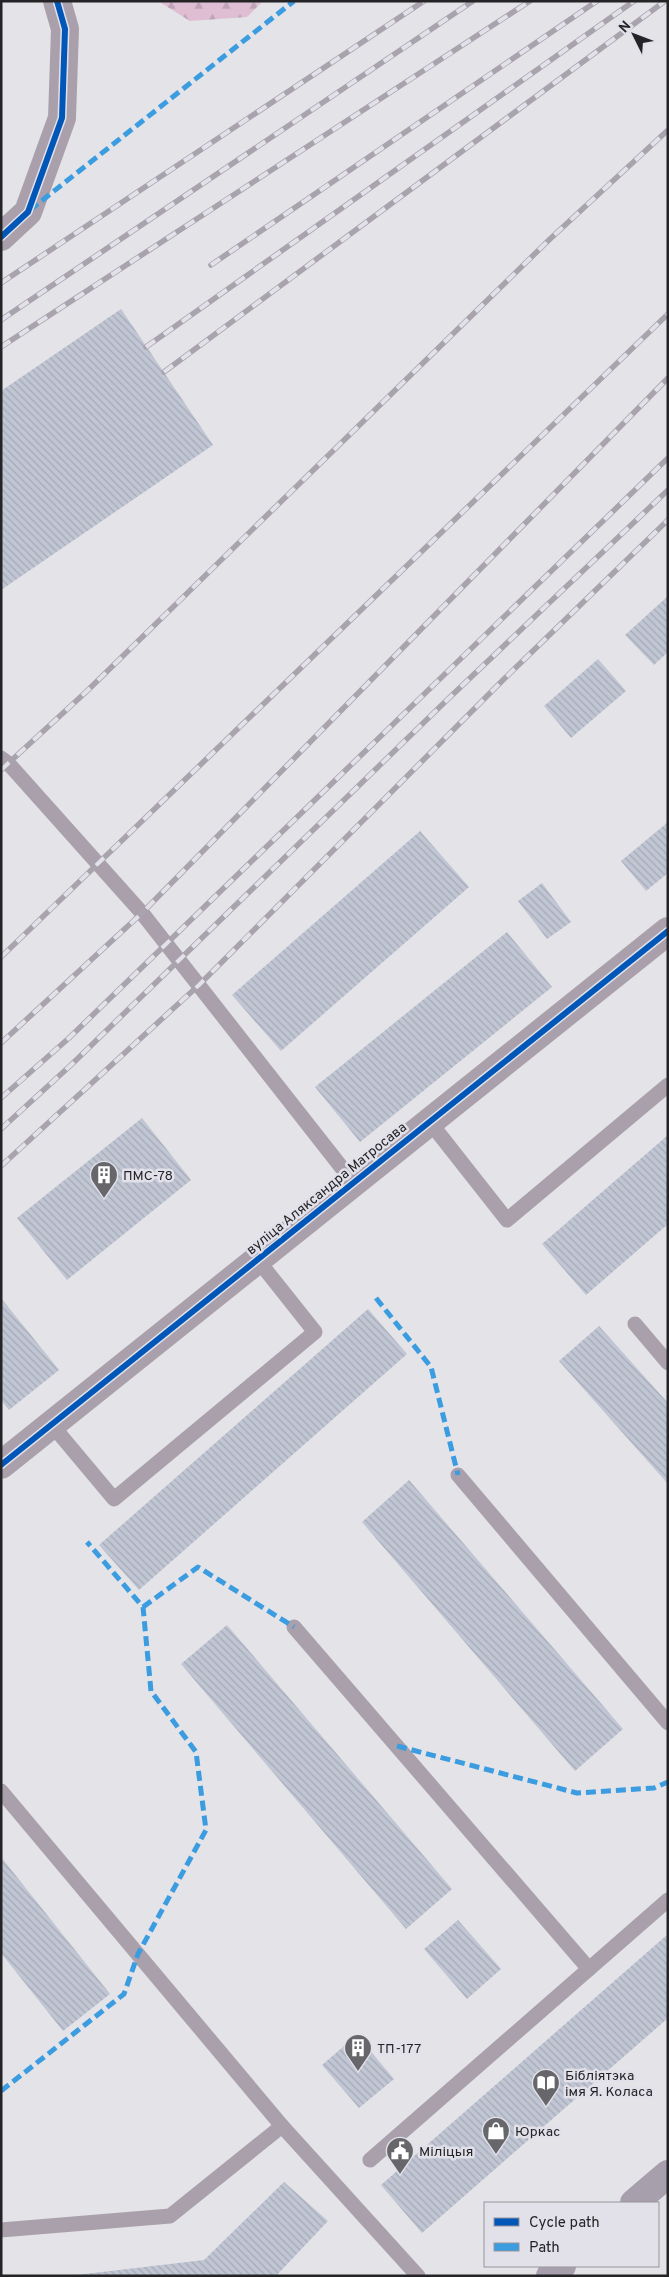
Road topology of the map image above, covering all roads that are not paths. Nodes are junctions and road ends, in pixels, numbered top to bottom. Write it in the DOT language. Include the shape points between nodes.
graph roads {
  1 [pos="57,1"];
  2 [pos="1,237"];
  3 [pos="1,758"];
  4 [pos="668,931"];
  5 [pos="668,1085"];
  6 [pos="429,1121"];
  7 [pos="353,1182"];
  8 [pos="258,1259"];
  9 [pos="635,1324"];
  10 [pos="668,1362"];
  11 [pos="52,1424"];
  12 [pos="1,1465"];
  13 [pos="458,1475"];
  14 [pos="294,1627"];
  15 [pos="668,1723"];
  16 [pos="1,1791"];
  17 [pos="668,1900"];
  18 [pos="589,1969"];
  19 [pos="282,2126"];
  20 [pos="370,2160"];
  21 [pos="668,2174"];
  22 [pos="635,2202"];
  23 [pos="1,2230"];
  24 [pos="561,2267"];
  25 [pos="418,2276"];
  26 [pos="550,2276"];
  1 -- 2 [label="street" via="65,29 62,118 28,212"];
  3 -- 7 [label="lane" via="142,913"];
  4 -- 6 [label="street, вуліца Аляксандра Матросава"];
  5 -- 6 [label="lane" via="506,1220"];
  6 -- 7 [label="street, вуліца Аляксандра Матросава"];
  7 -- 8 [label="street, вуліца Аляксандра Матросава"];
  8 -- 11 [label="street, вуліца Аляксандра Матросава"];
  8 -- 11 [label="lane" via="315,1332 114,1499"];
  9 -- 10 [label="lane"];
  11 -- 12 [label="street, вуліца Аляксандра Матросава"];
  13 -- 15 [label="lane"];
  14 -- 18 [label="lane"];
  16 -- 19 [label="lane"];
  17 -- 18 [label="lane"];
  18 -- 20 [label="lane"];
  19 -- 23 [label="lane" via="170,2216"];
  19 -- 25 [label="lane"];
  21 -- 22 [label="street"];
  24 -- 26 [label="street"];
}
